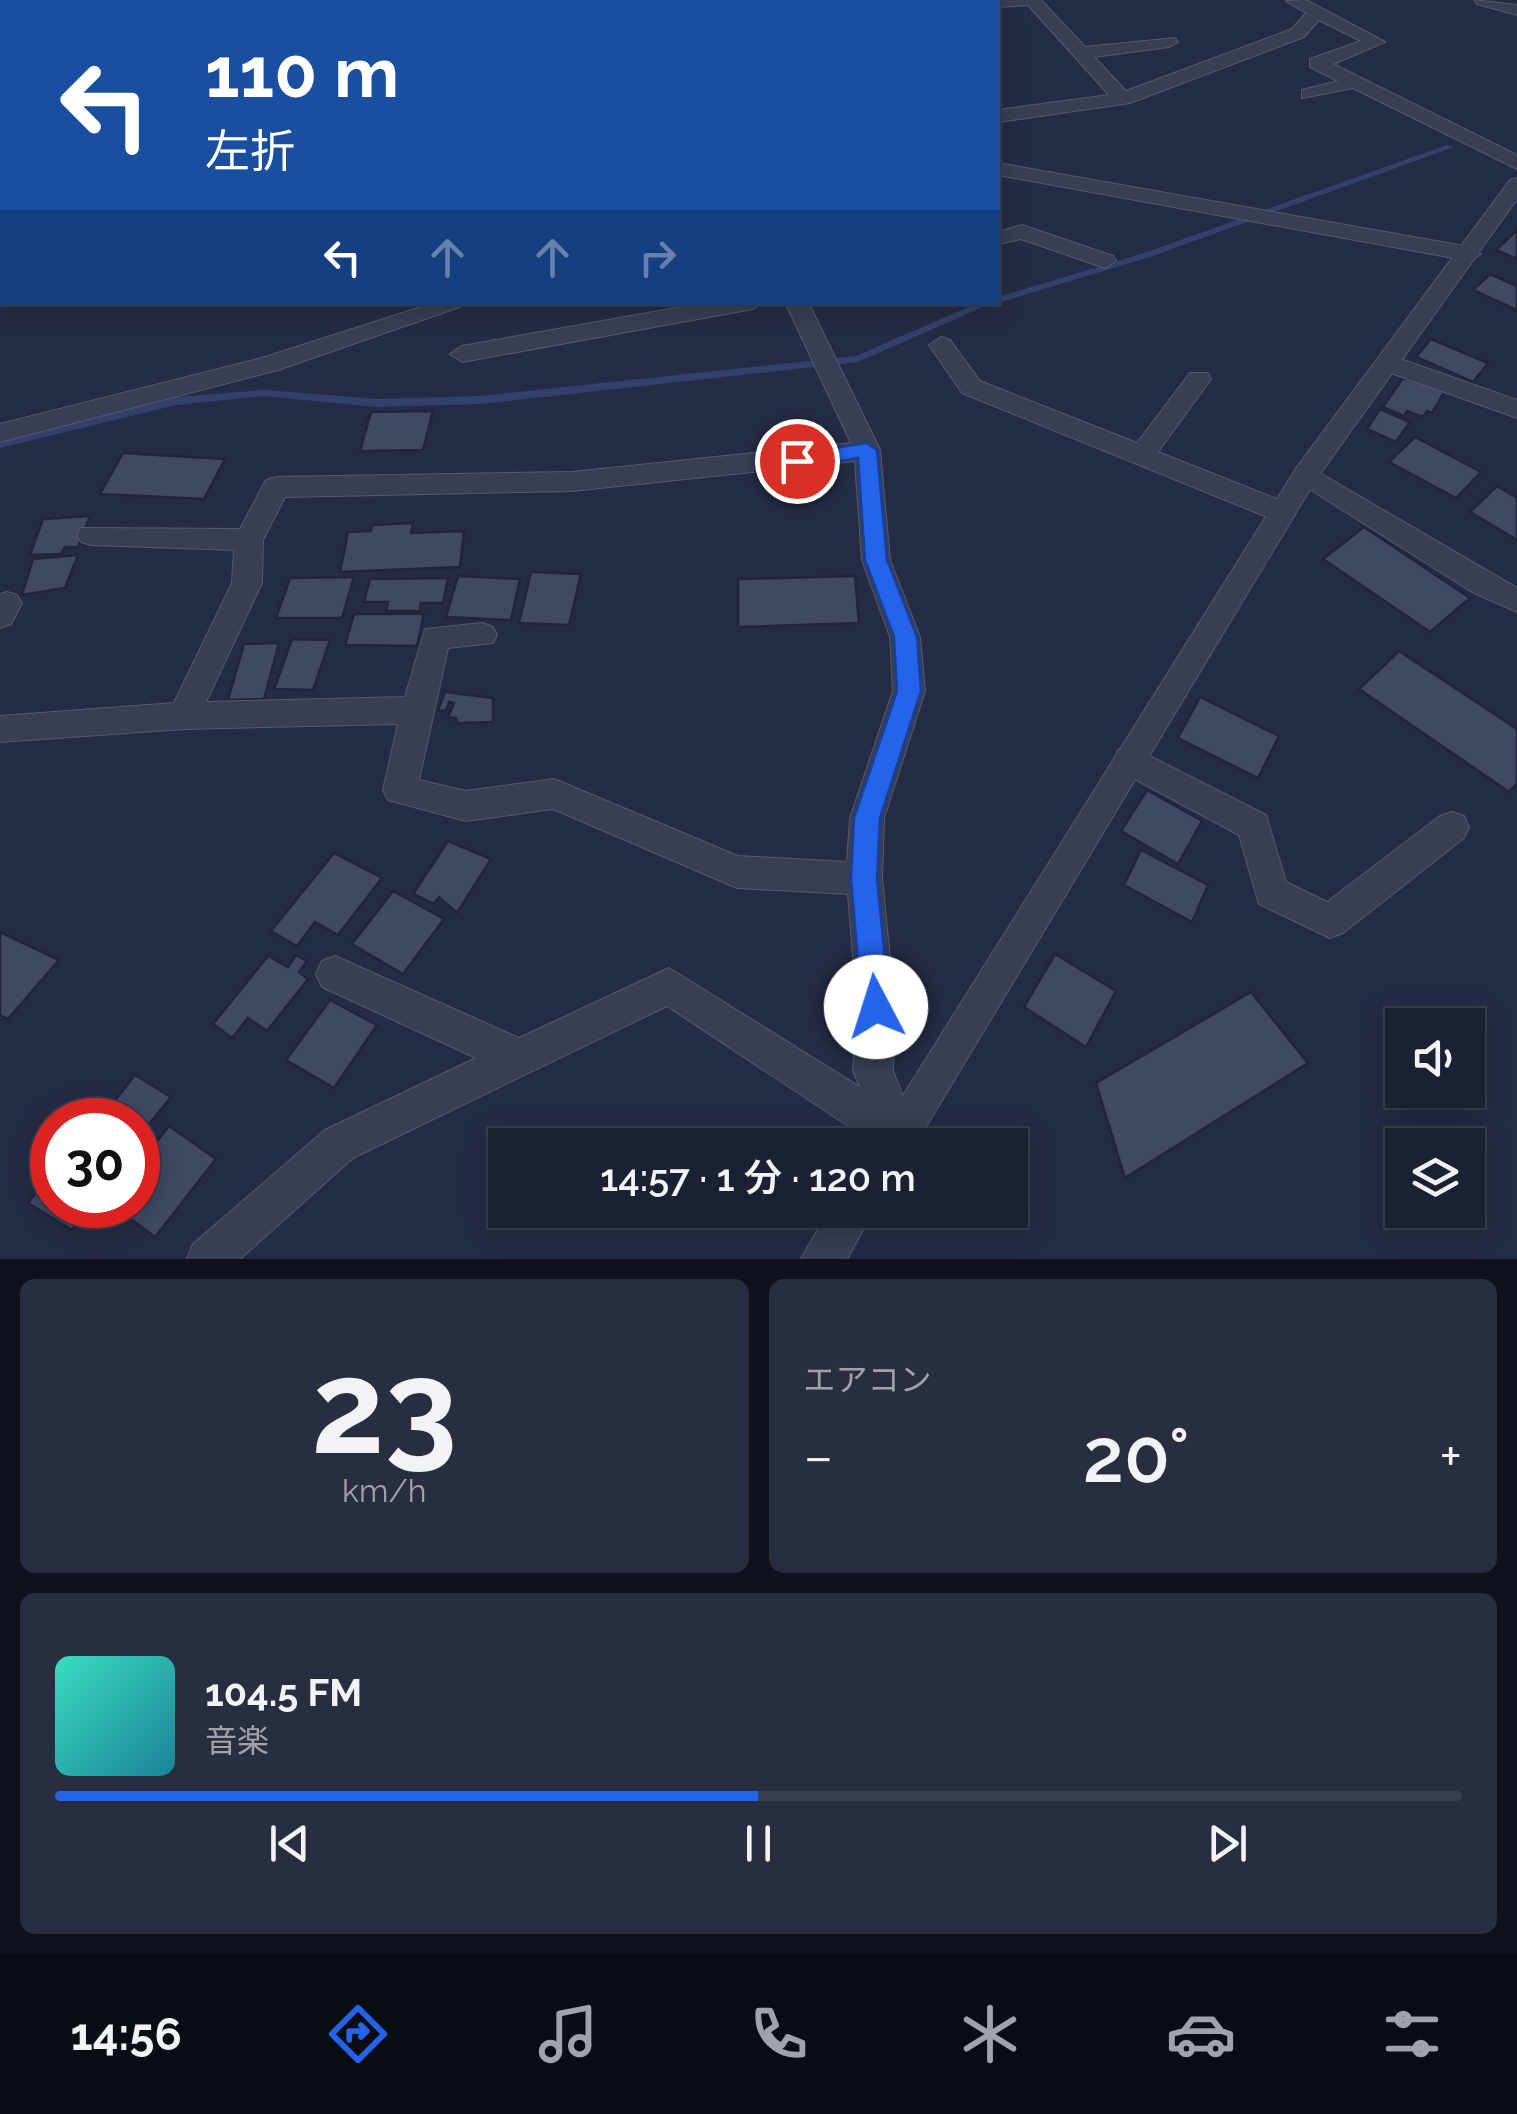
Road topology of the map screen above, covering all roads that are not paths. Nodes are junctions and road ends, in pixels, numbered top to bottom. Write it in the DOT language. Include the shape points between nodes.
graph roads {
  1 [pos="1483,0"];
  2 [pos="1294,1"];
  3 [pos="1000,2"];
  4 [pos="1517,10"];
  5 [pos="1317,12"];
  6 [pos="1169,42"];
  7 [pos="1080,53"];
  8 [pos="1352,83"];
  9 [pos="1309,94"];
  10 [pos="1123,99"];
  11 [pos="1000,116"];
  12 [pos="1517,164"];
  13 [pos="1000,169"];
  14 [pos="1517,184"];
  15 [pos="1000,238"];
  16 [pos="1470,254"];
  17 [pos="1105,261"];
  18 [pos="455,305"];
  19 [pos="736,305"];
  20 [pos="797,305"];
  21 [pos="941,345"];
  22 [pos="462,354"];
  23 [pos="1389,364"];
  24 [pos="1199,378"];
  25 [pos="1517,409"];
  26 [pos="0,433"];
  27 [pos="867,450"];
  28 [pos="1142,455"];
  29 [pos="1306,474"];
  30 [pos="1282,512"];
  31 [pos="91,535"];
  32 [pos="249,540"];
  33 [pos="1517,601"];
  34 [pos="482,635"];
  35 [pos="417,710"];
  36 [pos="184,716"];
  37 [pos="0,730"];
  38 [pos="1130,760"];
  39 [pos="1452,828"];
  40 [pos="864,879"];
  41 [pos="335,974"];
  42 [pos="520,1058"];
  43 [pos="877,1128"];
  44 [pos="891,1128"];
  45 [pos="902,1128"];
  46 [pos="208,1259"];
  1 -- 4 [label="street"];
  2 -- 5 [label="street"];
  3 -- 7 [label="street" via="1032,0"];
  5 -- 8 [label="street" via="1376,42 1316,63"];
  5 -- 10 [label="street" via="1298,33"];
  6 -- 7 [label="street"];
  7 -- 10 [label="street"];
  8 -- 9 [label="street"];
  8 -- 12 [label="street"];
  10 -- 11 [label="street"];
  13 -- 16 [label="street"];
  14 -- 16 [label="street"];
  15 -- 17 [label="street" via="1022,232"];
  16 -- 23 [label="street"];
  18 -- 26 [label="street" via="269,364"];
  19 -- 22 [label="street"];
  20 -- 27 [label="street"];
  21 -- 28 [label="street" via="970,386"];
  23 -- 25 [label="street"];
  23 -- 29 [label="street"];
  24 -- 28 [label="street"];
  27 -- 32 [label="street" via="727,472 422,489 276,486"];
  27 -- 40 [label="street" via="876,560 905,637 909,691 867,818"];
  28 -- 30 [label="street"];
  29 -- 30 [label="street"];
  29 -- 33 [label="street"];
  30 -- 38 [label="street"];
  31 -- 32 [label="street"];
  32 -- 36 [label="street" via="248,582"];
  34 -- 35 [label="street" via="436,637"];
  35 -- 36 [label="street"];
  35 -- 40 [label="street" via="400,790 466,806 554,794 737,872"];
  36 -- 37 [label="street"];
  38 -- 39 [label="street" via="1254,826 1271,892 1330,921"];
  38 -- 45 [label="street"];
  40 -- 44 [label="street" via="876,1007 873,1072"];
  41 -- 42 [label="street"];
  42 -- 43 [label="street" via="669,986"];
  42 -- 46 [label="street" via="340,1144"];
}
